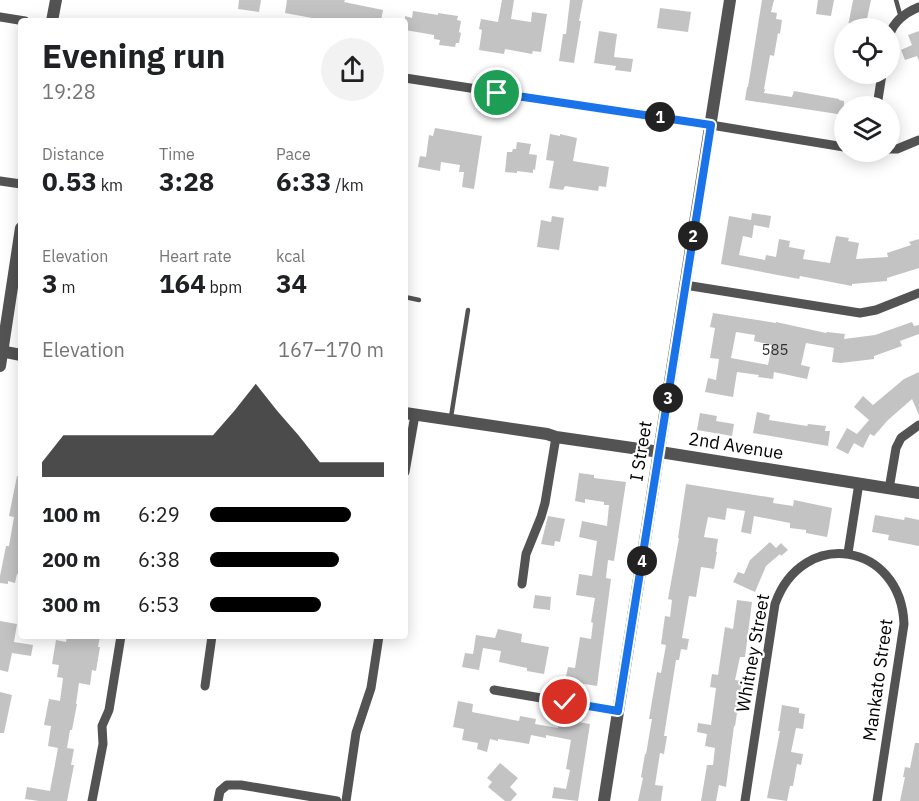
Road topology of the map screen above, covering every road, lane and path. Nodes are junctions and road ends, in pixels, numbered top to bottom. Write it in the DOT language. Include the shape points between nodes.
graph roads {
  1 [pos="56,0"];
  2 [pos="730,0"];
  3 [pos="896,0"];
  4 [pos="919,7"];
  5 [pos="0,17"];
  6 [pos="53,18"];
  7 [pos="901,18"];
  8 [pos="18,20"];
  9 [pos="408,78"];
  10 [pos="711,125"];
  11 [pos="919,140"];
  12 [pos="834,145"];
  13 [pos="900,147"];
  14 [pos="0,181"];
  15 [pos="18,184"];
  16 [pos="18,247"];
  17 [pos="685,285"];
  18 [pos="919,293"];
  19 [pos="408,298"];
  20 [pos="419,300"];
  21 [pos="468,310"];
  22 [pos="1,352"];
  23 [pos="18,355"];
  24 [pos="0,366"];
  25 [pos="410,414"];
  26 [pos="451,419"];
  27 [pos="919,425"];
  28 [pos="408,437"];
  29 [pos="556,437"];
  30 [pos="660,452"];
  31 [pos="859,483"];
  32 [pos="889,489"];
  33 [pos="919,493"];
  34 [pos="848,553"];
  35 [pos="522,584"];
  36 [pos="121,639"];
  37 [pos="212,639"];
  38 [pos="379,639"];
  39 [pos="205,686"];
  40 [pos="494,690"];
  41 [pos="618,711"];
  42 [pos="92,801"];
  43 [pos="218,801"];
  44 [pos="337,801"];
  45 [pos="346,801"];
  46 [pos="604,801"];
  47 [pos="745,801"];
  48 [pos="877,801"];
  1 -- 6 [label="street"];
  2 -- 10 [label="street, I Street"];
  3 -- 7 [label="lane"];
  4 -- 7 [label="street"];
  5 -- 8 [label="street"];
  9 -- 10 [label="street"];
  10 -- 12 [label="street"];
  10 -- 17 [label="street, I Street"];
  11 -- 13 [label="street"];
  14 -- 15 [label="street"];
  16 -- 22 [label="street"];
  17 -- 18 [label="street" via="860,313"];
  17 -- 30 [label="street, I Street"];
  19 -- 20 [label="lane"];
  21 -- 26 [label="lane"];
  22 -- 23 [label="street"];
  22 -- 24 [label="street"];
  25 -- 26 [label="street, 2nd Avenue"];
  25 -- 28 [label="street"];
  26 -- 29 [label="street, 2nd Avenue"];
  27 -- 32 [label="street" via="901,438 896,448"];
  29 -- 30 [label="street, 2nd Avenue"];
  29 -- 35 [label="street" via="545,503 526,554"];
  30 -- 31 [label="street, 2nd Avenue"];
  30 -- 41 [label="street, I Street"];
  31 -- 32 [label="street, 2nd Avenue"];
  31 -- 34 [label="street"];
  32 -- 33 [label="street, 2nd Avenue"];
  34 -- 47 [label="street, Whitney Street" via="810,562 794,573 778,596"];
  34 -- 48 [label="street, Mankato Street" via="882,571 899,595 904,614"];
  36 -- 42 [label="street" via="110,710 102,726 104,744"];
  37 -- 39 [label="street"];
  38 -- 45 [label="street" via="371,688 356,733"];
  40 -- 41 [label="street"];
  41 -- 46 [label="street, I Street"];
  43 -- 44 [label="street" via="220,791 227,785 241,785"];
}
